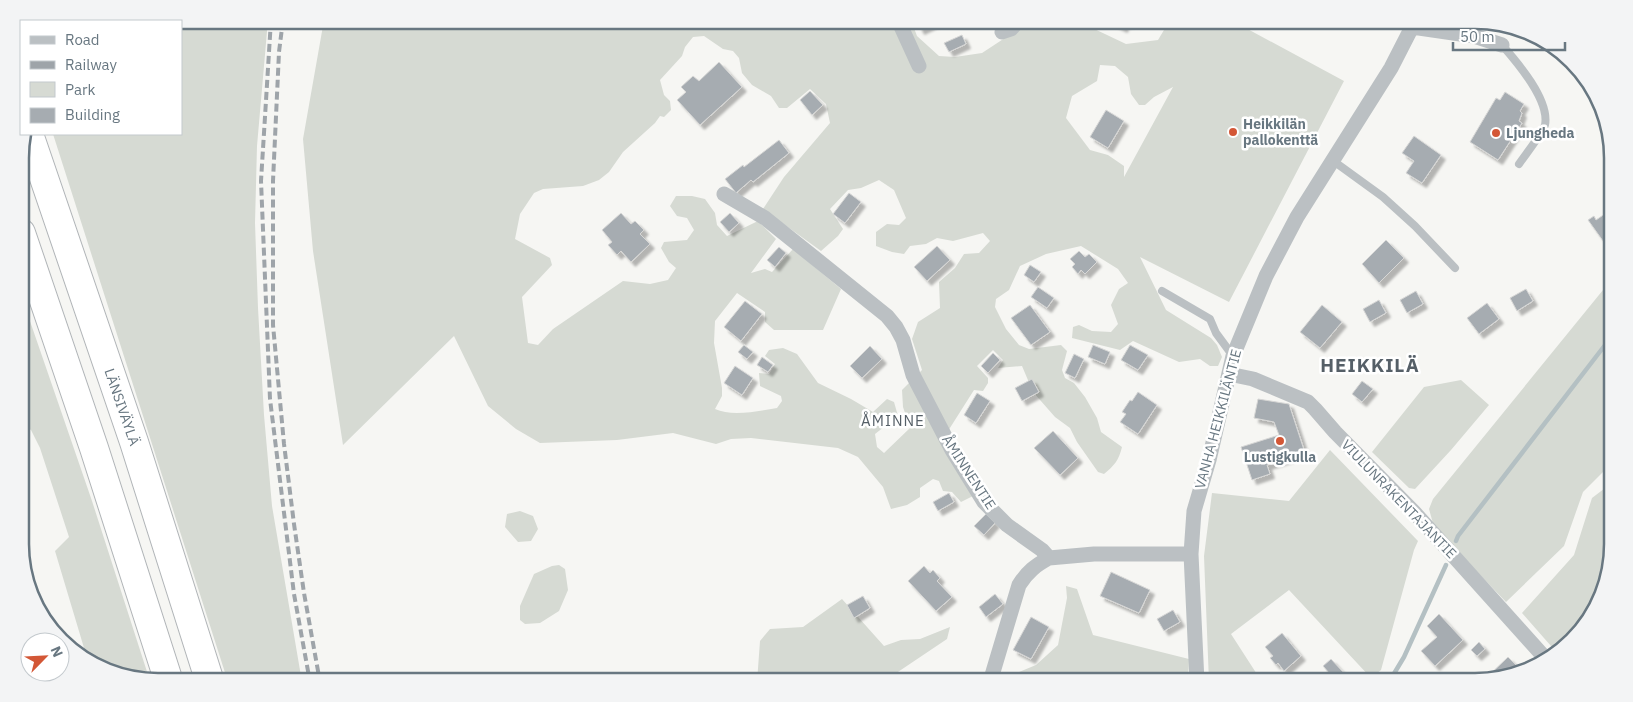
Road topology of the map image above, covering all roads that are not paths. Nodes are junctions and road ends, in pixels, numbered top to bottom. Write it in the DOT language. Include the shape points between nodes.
graph roads {
  1 [pos="902,29"];
  2 [pos="1011,29"];
  3 [pos="1410,29"];
  4 [pos="1438,29"];
  5 [pos="1002,32"];
  6 [pos="1502,45"];
  7 [pos="919,66"];
  8 [pos="30,140"];
  9 [pos="1332,160"];
  10 [pos="1519,164"];
  11 [pos="724,194"];
  12 [pos="29,259"];
  13 [pos="1455,268"];
  14 [pos="1162,291"];
  15 [pos="1233,356"];
  16 [pos="1229,374"];
  17 [pos="1191,554"];
  18 [pos="1049,558"];
  19 [pos="1543,654"];
  20 [pos="166,673"];
  21 [pos="207,673"];
  22 [pos="993,673"];
  23 [pos="1197,673"];
  1 -- 7 [label="street"];
  2 -- 5 [label="street"];
  3 -- 9 [label="street, VANHA HEIKKILÄNTIE" via="1392,68"];
  4 -- 6 [label="street"];
  6 -- 10 [label="lane" via="1540,97 1543,109 1545,124"];
  8 -- 21 [label="highway, LÄNSIVÄYLÄ" via="134,442"];
  9 -- 13 [label="lane" via="1383,197"];
  9 -- 15 [label="street, VANHA HEIKKILÄNTIE" via="1266,276"];
  11 -- 18 [label="street, ÅMINNENTIE" via="765,218 887,316 896,327 913,375 952,450 984,502 1007,526"];
  12 -- 20 [label="highway"];
  14 -- 15 [label="lane" via="1210,319 1216,334"];
  15 -- 16 [label="street, VANHA HEIKKILÄNTIE"];
  16 -- 17 [label="street, VANHA HEIKKILÄNTIE" via="1194,511"];
  16 -- 19 [label="street, VIULUNRAKENTAJANTIE" via="1253,379 1308,402 1414,512"];
  17 -- 18 [label="street" via="1094,554"];
  17 -- 23 [label="street, VANHA HEIKKILÄNTIE"];
  18 -- 22 [label="street" via="1029,571 1019,585"];
}
